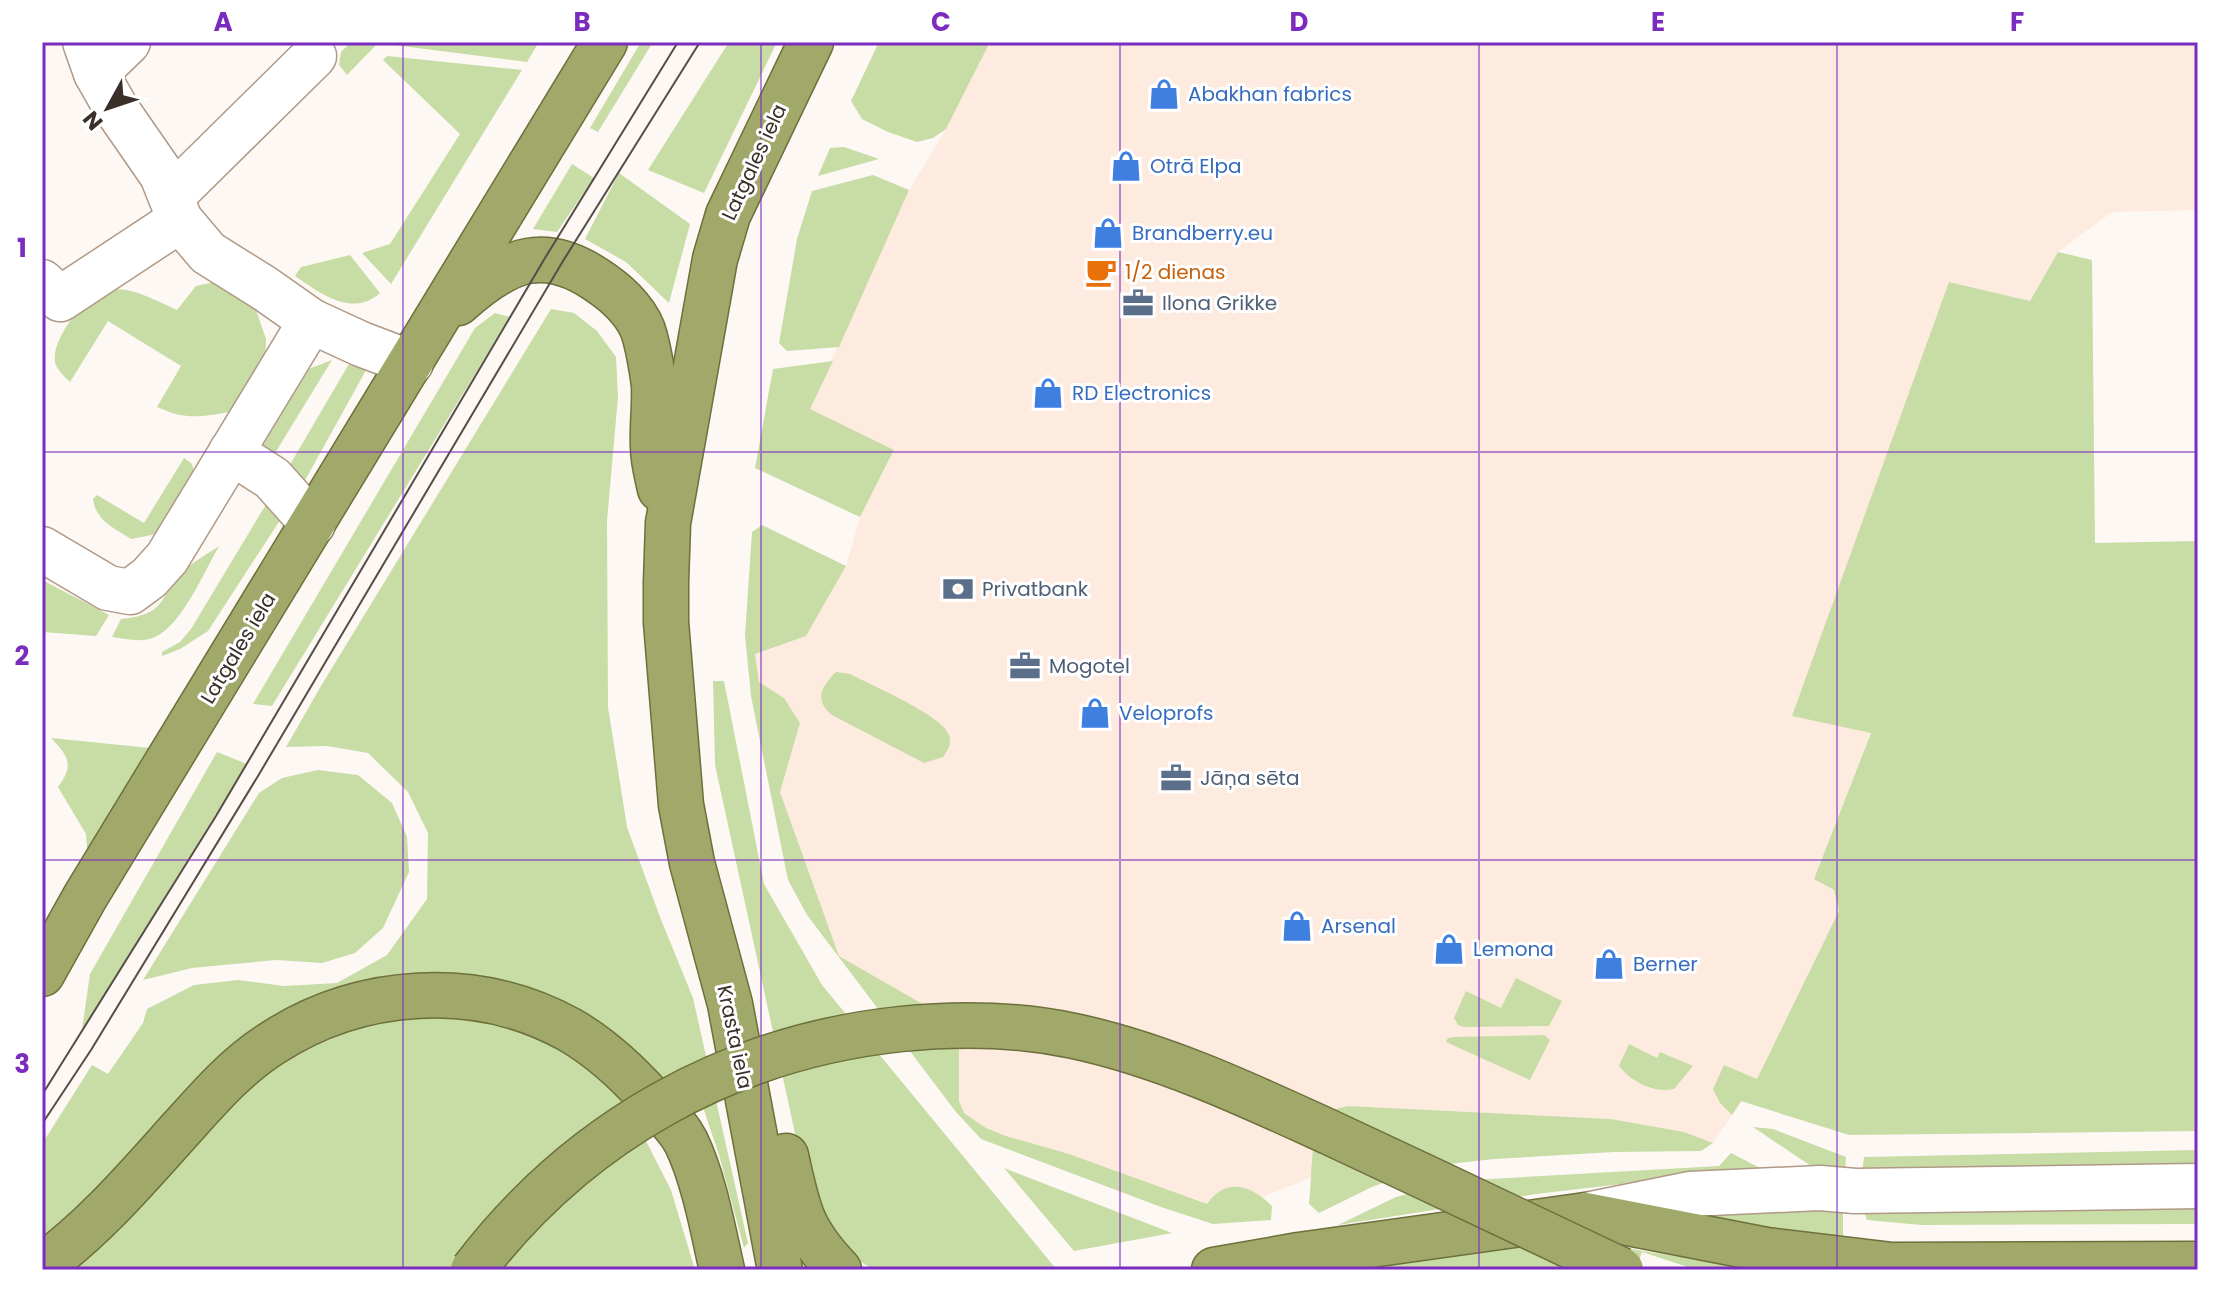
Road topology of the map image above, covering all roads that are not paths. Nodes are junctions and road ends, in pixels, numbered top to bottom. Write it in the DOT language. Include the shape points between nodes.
graph roads {
  1 [pos="128,42"];
  2 [pos="605,42"];
  3 [pos="811,42"];
  4 [pos="314,56"];
  5 [pos="90,57"];
  6 [pos="176,208"];
  7 [pos="48,303"];
  8 [pos="311,321"];
  9 [pos="436,323"];
  10 [pos="411,363"];
  11 [pos="231,452"];
  12 [pos="668,523"];
  13 [pos="313,524"];
  14 [pos="42,549"];
  15 [pos="681,805"];
  16 [pos="42,974"];
  17 [pos="730,1004"];
  18 [pos="2198,1186"];
  19 [pos="1586,1215"];
  20 [pos="2198,1264"];
  21 [pos="42,1266"];
  22 [pos="473,1270"];
  23 [pos="722,1270"];
  24 [pos="780,1270"];
  25 [pos="839,1270"];
  26 [pos="1214,1270"];
  27 [pos="1621,1270"];
  1 -- 5 [label="street"];
  2 -- 9 [label="highway, Latgales iela"];
  3 -- 12 [label="highway, Latgales iela" via="728,215 715,259"];
  4 -- 6 [label="street"];
  5 -- 6 [label="street" via="117,110 162,175"];
  6 -- 7 [label="street"];
  6 -- 8 [label="street" via="208,253"];
  8 -- 10 [label="street"];
  8 -- 11 [label="street"];
  9 -- 10 [label="highway, Latgales iela"];
  9 -- 12 [label="highway, Latgales iela" via="485,278 545,258 591,275 613,292 644,333 654,385 652,449"];
  10 -- 13 [label="highway, Latgales iela"];
  11 -- 13 [label="street" via="272,478"];
  11 -- 14 [label="street" via="167,558 130,592 108,588"];
  12 -- 15 [label="highway, Latgales iela" via="666,622"];
  13 -- 16 [label="highway, Latgales iela"];
  15 -- 17 [label="highway, Krasta iela"];
  17 -- 24 [label="highway, Krasta iela"];
  17 -- 25 [label="highway" via="777,1117 800,1217 817,1247"];
  18 -- 19 [label="street" via="1748,1191 1690,1194"];
  19 -- 20 [label="highway" via="1767,1250 1892,1265"];
  19 -- 26 [label="highway"];
  21 -- 23 [label="highway" via="76,1241 240,1066 303,1025 346,1007 441,993 540,1016 571,1031 633,1078 686,1142"];
  22 -- 27 [label="highway, bridge" via="535,1198 590,1151 657,1106 793,1048 938,1025 1012,1027 1140,1054 1236,1090"];
}
